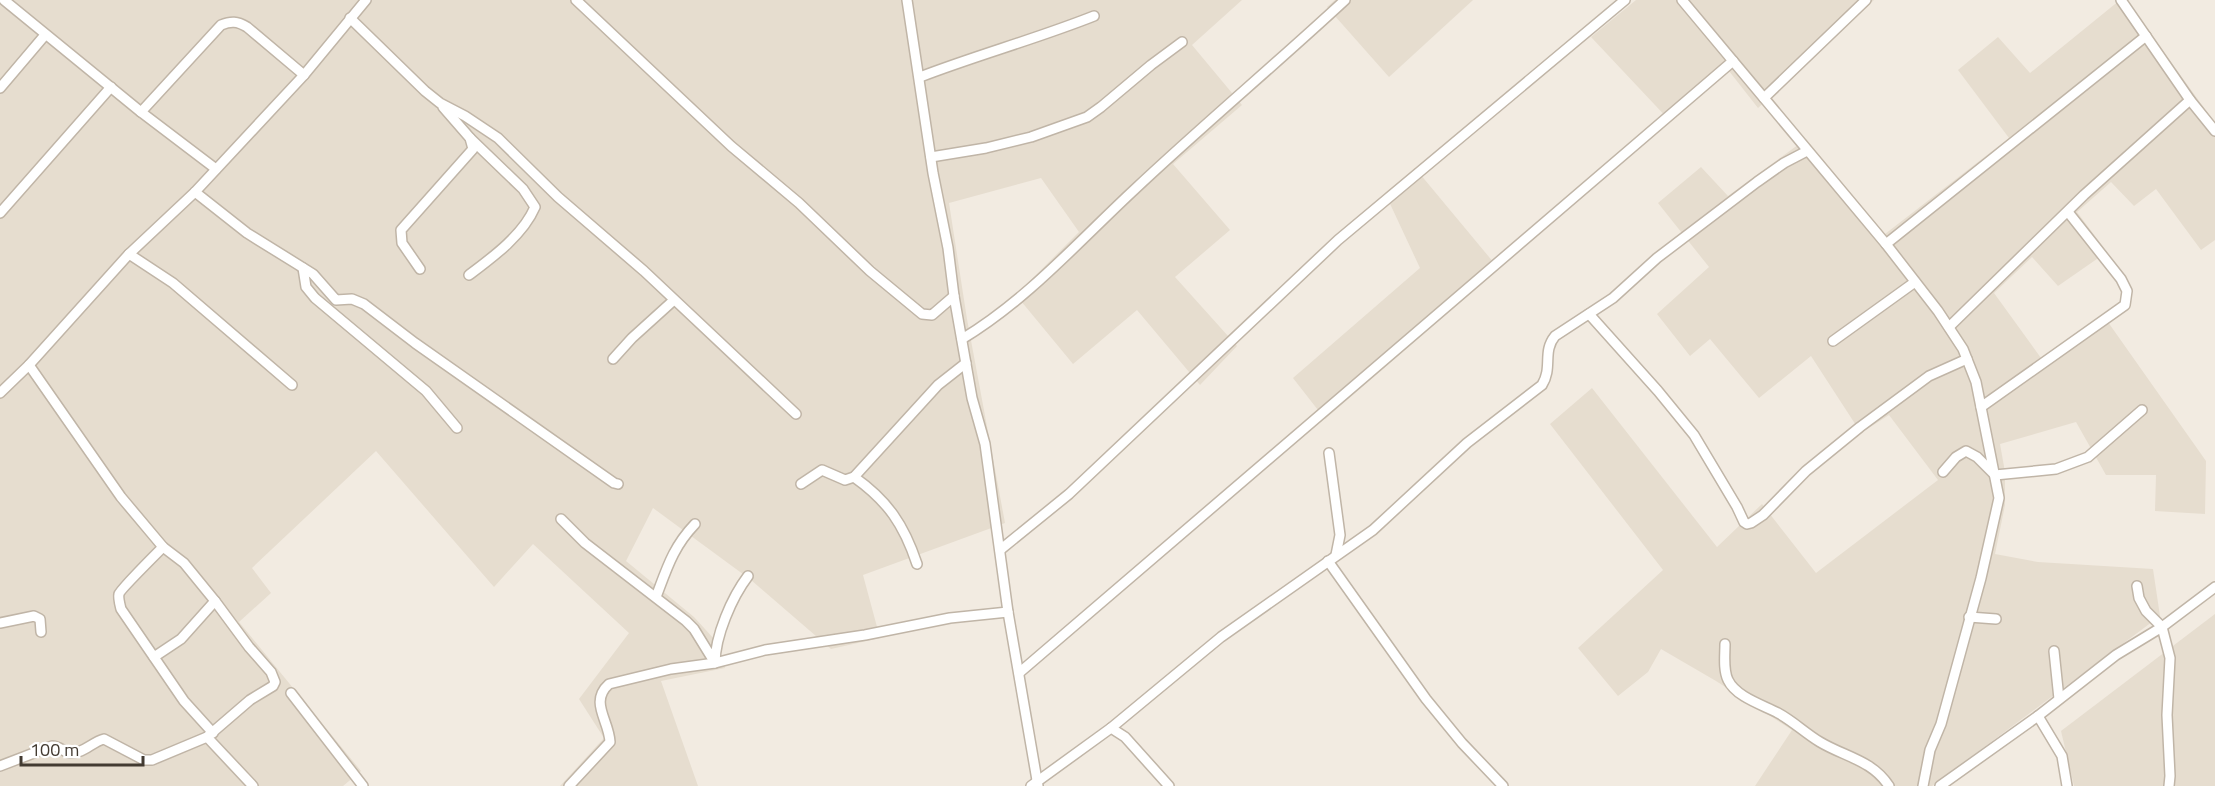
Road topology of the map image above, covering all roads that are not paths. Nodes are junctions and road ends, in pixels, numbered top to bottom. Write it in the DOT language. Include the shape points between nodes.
graph roads {
  1 [pos="366,0"];
  2 [pos="576,0"];
  3 [pos="907,0"];
  4 [pos="1345,0"];
  5 [pos="1625,0"];
  6 [pos="1682,0"];
  7 [pos="1866,0"];
  8 [pos="2121,0"];
  9 [pos="10,2"];
  10 [pos="1094,16"];
  11 [pos="350,18"];
  12 [pos="45,35"];
  13 [pos="2146,36"];
  14 [pos="1182,42"];
  15 [pos="1733,61"];
  16 [pos="304,75"];
  17 [pos="920,76"];
  18 [pos="111,87"];
  19 [pos="0,88"];
  20 [pos="1764,98"];
  21 [pos="2190,99"];
  22 [pos="440,103"];
  23 [pos="141,112"];
  24 [pos="2215,131"];
  25 [pos="470,138"];
  26 [pos="1807,151"];
  27 [pos="931,157"];
  28 [pos="216,169"];
  29 [pos="195,192"];
  30 [pos="2068,212"];
  31 [pos="0,213"];
  32 [pos="1886,244"];
  33 [pos="129,254"];
  34 [pos="303,268"];
  35 [pos="420,269"];
  36 [pos="469,275"];
  37 [pos="1915,282"];
  38 [pos="954,296"];
  39 [pos="674,300"];
  40 [pos="1589,314"];
  41 [pos="1949,327"];
  42 [pos="962,339"];
  43 [pos="1833,341"];
  44 [pos="613,359"];
  45 [pos="1967,359"];
  46 [pos="966,363"];
  47 [pos="29,365"];
  48 [pos="292,385"];
  49 [pos="1,390"];
  50 [pos="1981,407"];
  51 [pos="2142,410"];
  52 [pos="796,414"];
  53 [pos="457,428"];
  54 [pos="1329,453"];
  55 [pos="1943,472"];
  56 [pos="1995,475"];
  57 [pos="854,477"];
  58 [pos="618,484"];
  59 [pos="801,484"];
  60 [pos="561,519"];
  61 [pos="695,524"];
  62 [pos="163,547"];
  63 [pos="1000,550"];
  64 [pos="1332,558"];
  65 [pos="917,564"];
  66 [pos="748,576"];
  67 [pos="2137,586"];
  68 [pos="2215,587"];
  69 [pos="656,597"];
  70 [pos="215,601"];
  71 [pos="1008,612"];
  72 [pos="1969,617"];
  73 [pos="1996,619"];
  74 [pos="0,623"];
  75 [pos="2162,627"];
  76 [pos="41,632"];
  77 [pos="1725,644"];
  78 [pos="2054,651"];
  79 [pos="154,657"];
  80 [pos="715,663"];
  81 [pos="1019,673"];
  82 [pos="291,693"];
  83 [pos="2059,699"];
  84 [pos="2038,716"];
  85 [pos="1112,729"];
  86 [pos="210,735"];
  87 [pos="0,766"];
  88 [pos="579,776"];
  89 [pos="1035,785"];
  90 [pos="253,786"];
  91 [pos="363,786"];
  92 [pos="568,786"];
  93 [pos="584,786"];
  94 [pos="1169,786"];
  95 [pos="1503,786"];
  96 [pos="1889,786"];
  97 [pos="1923,786"];
  98 [pos="1940,786"];
  99 [pos="2067,786"];
  100 [pos="2169,786"];
  1 -- 11 [label="street"];
  2 -- 38 [label="street" via="731,146 922,314 932,315"];
  3 -- 17 [label="street"];
  4 -- 42 [label="street" via="1024,294"];
  5 -- 63 [label="street" via="1338,240 1069,494"];
  6 -- 15 [label="street"];
  7 -- 20 [label="street"];
  8 -- 13 [label="street"];
  9 -- 12 [label="street"];
  10 -- 17 [label="street"];
  11 -- 16 [label="street"];
  11 -- 22 [label="street"];
  12 -- 18 [label="street"];
  12 -- 19 [label="street"];
  13 -- 21 [label="street"];
  13 -- 32 [label="street"];
  14 -- 27 [label="street" via="1087,117 1031,137"];
  15 -- 20 [label="street"];
  15 -- 81 [label="street"];
  16 -- 23 [label="street" via="247,27 229,21"];
  16 -- 28 [label="street"];
  17 -- 27 [label="street"];
  18 -- 23 [label="street"];
  18 -- 31 [label="street"];
  20 -- 26 [label="street"];
  21 -- 24 [label="street"];
  21 -- 30 [label="street"];
  22 -- 25 [label="street"];
  22 -- 39 [label="street" via="498,138"];
  23 -- 28 [label="street"];
  25 -- 35 [label="street" via="473,149 401,230 402,243"];
  25 -- 36 [label="street" via="523,189 535,207 523,227"];
  26 -- 32 [label="street"];
  26 -- 40 [label="street" via="1748,189"];
  27 -- 38 [label="street"];
  28 -- 29 [label="street"];
  29 -- 33 [label="street"];
  29 -- 34 [label="street" via="247,233"];
  30 -- 41 [label="street"];
  30 -- 50 [label="street" via="2121,279 2127,291 2125,305"];
  32 -- 37 [label="street"];
  33 -- 47 [label="street"];
  33 -- 48 [label="street" via="173,283"];
  34 -- 53 [label="street" via="306,287 315,298 426,391"];
  34 -- 58 [label="street" via="320,279 336,300 352,299 364,304"];
  37 -- 41 [label="street"];
  37 -- 43 [label="street"];
  38 -- 42 [label="street"];
  39 -- 44 [label="street"];
  39 -- 52 [label="street"];
  40 -- 45 [label="street" via="1694,435 1747,524 1763,515 1806,471 1860,427 1929,376"];
  40 -- 64 [label="street" via="1549,344 1549,368 1542,385 1467,443 1373,530"];
  41 -- 45 [label="street"];
  42 -- 46 [label="street"];
  45 -- 50 [label="street"];
  46 -- 57 [label="street" via="938,385"];
  46 -- 63 [label="street" via="985,444"];
  47 -- 49 [label="street"];
  47 -- 62 [label="street"];
  50 -- 56 [label="street"];
  51 -- 56 [label="street" via="2088,458 2056,469"];
  54 -- 64 [label="street" via="1340,535"];
  55 -- 56 [label="street" via="1966,452"];
  56 -- 72 [label="street" via="1999,498"];
  57 -- 59 [label="street" via="845,480 822,470"];
  57 -- 65 [label="street" via="872,489 894,514"];
  60 -- 69 [label="street" via="585,543"];
  61 -- 69 [label="street" via="673,552"];
  62 -- 70 [label="street" via="184,563"];
  62 -- 79 [label="street" via="118,595 121,609"];
  63 -- 71 [label="street"];
  64 -- 85 [label="street" via="1221,637"];
  64 -- 95 [label="street" via="1426,699"];
  66 -- 80 [label="street" via="721,630"];
  67 -- 75 [label="street" via="2146,611"];
  68 -- 75 [label="street"];
  69 -- 80 [label="street" via="694,629"];
  70 -- 79 [label="street" via="181,639"];
  70 -- 86 [label="street" via="271,672 274,682"];
  71 -- 80 [label="street" via="950,618 765,650"];
  71 -- 81 [label="street"];
  72 -- 73 [label="street"];
  72 -- 97 [label="street"];
  74 -- 76 [label="street" via="34,616 40,619"];
  75 -- 83 [label="street" via="2116,655"];
  75 -- 100 [label="street" via="2170,658"];
  77 -- 96 [label="street" via="1725,670 1734,687 1832,749 1875,769"];
  78 -- 83 [label="street"];
  79 -- 86 [label="street"];
  80 -- 88 [label="street" via="659,672 604,688 599,704 610,742"];
  81 -- 89 [label="street"];
  82 -- 91 [label="street"];
  83 -- 84 [label="street"];
  84 -- 98 [label="street"];
  84 -- 99 [label="street" via="2062,756"];
  85 -- 89 [label="street"];
  85 -- 94 [label="street" via="1125,737"];
  86 -- 87 [label="street" via="153,760 144,760 104,740 74,753 52,746"];
  86 -- 90 [label="street"];
  88 -- 92 [label="street"];
  88 -- 93 [label="street"];
}
